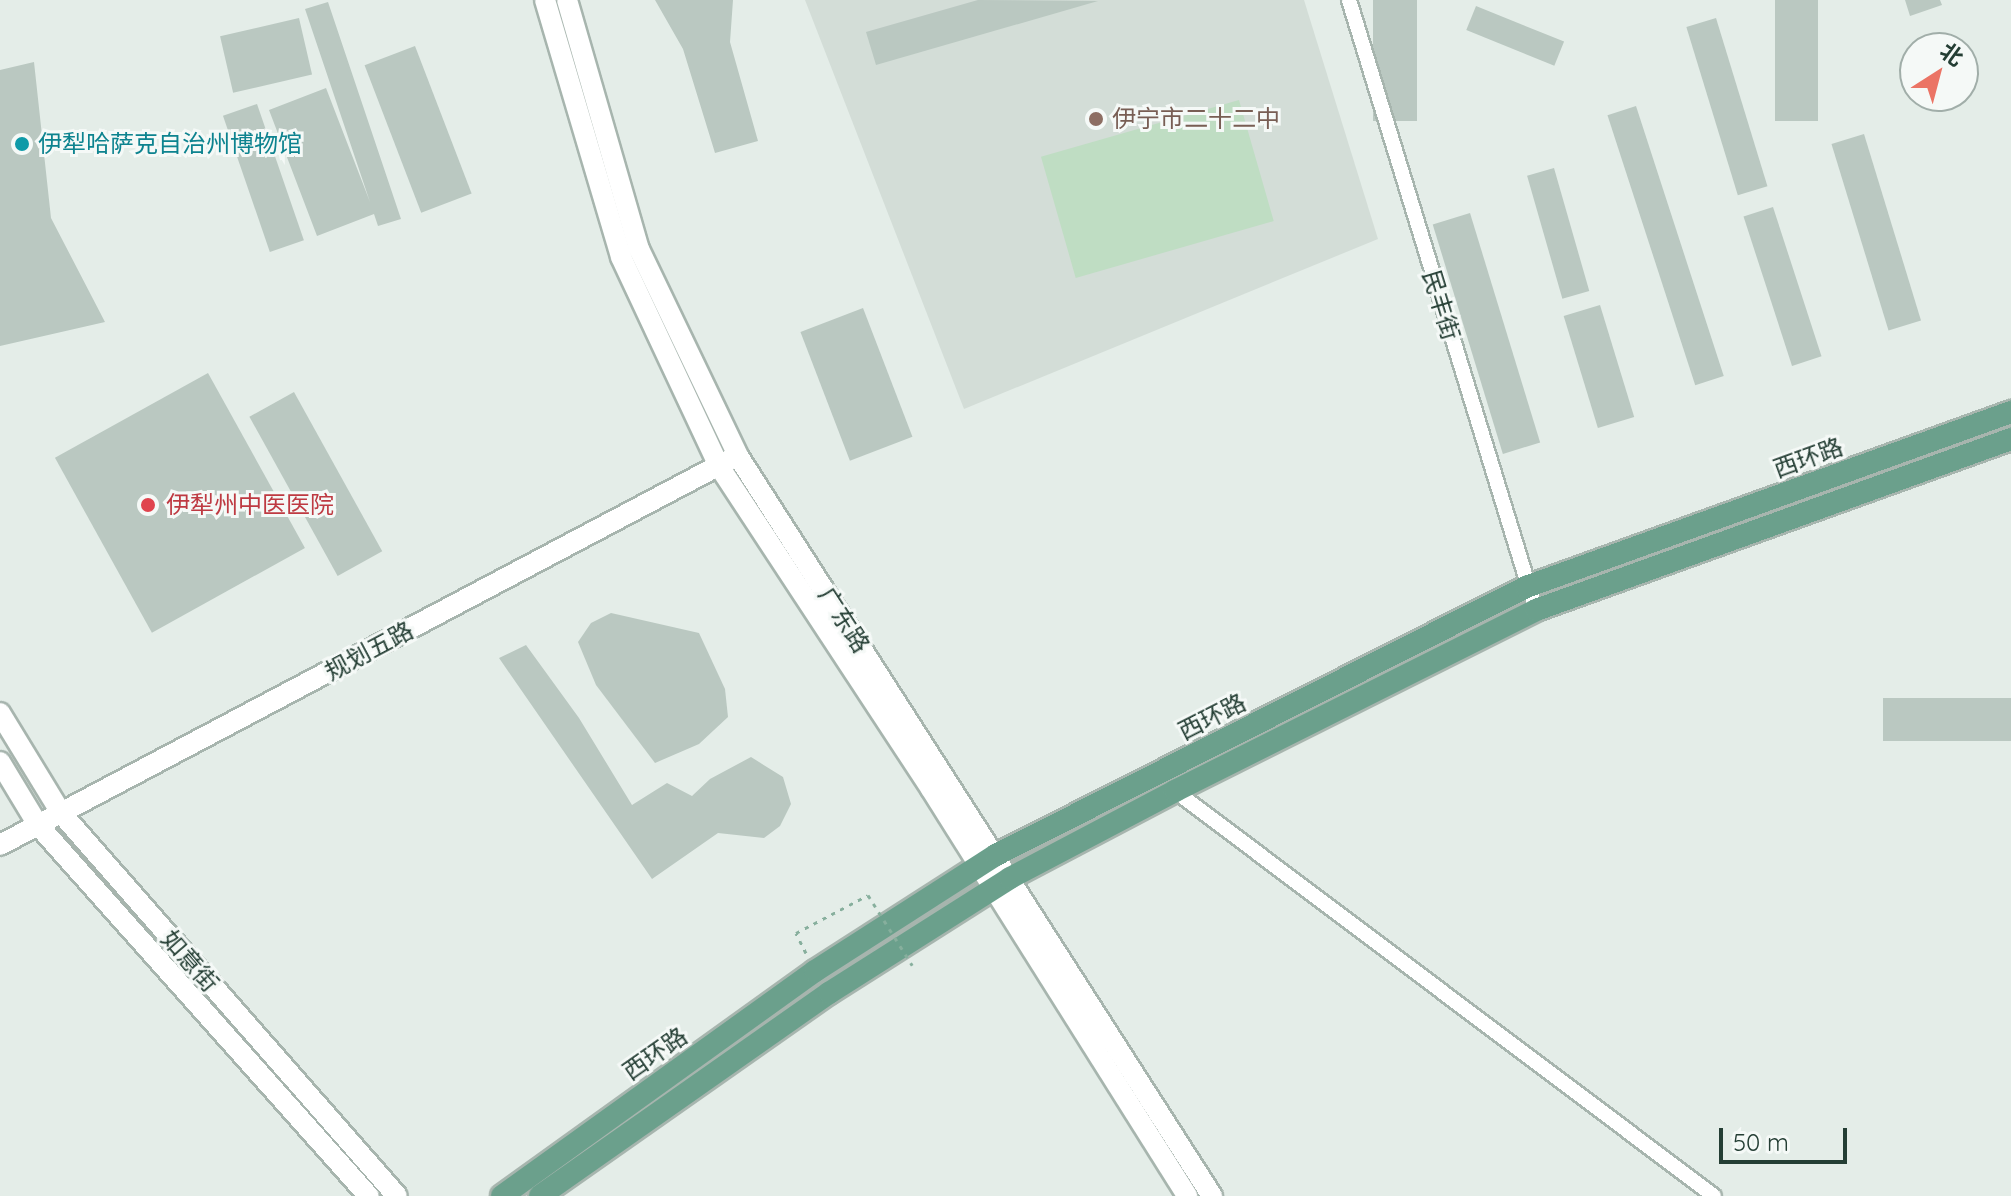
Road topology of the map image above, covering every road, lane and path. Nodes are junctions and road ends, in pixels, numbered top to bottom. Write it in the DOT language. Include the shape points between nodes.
graph roads {
  1 [pos="545,0"];
  2 [pos="567,0"];
  3 [pos="1349,0"];
  4 [pos="2011,412"];
  5 [pos="2011,439"];
  6 [pos="738,456"];
  7 [pos="719,466"];
  8 [pos="1526,587"];
  9 [pos="1536,610"];
  10 [pos="0,713"];
  11 [pos="0,762"];
  12 [pos="1175,791"];
  13 [pos="61,813"];
  14 [pos="38,825"];
  15 [pos="0,845"];
  16 [pos="988,861"];
  17 [pos="1002,884"];
  18 [pos="796,933"];
  19 [pos="912,965"];
  20 [pos="369,1196"];
  21 [pos="397,1196"];
  22 [pos="502,1196"];
  23 [pos="540,1196"];
  24 [pos="1187,1196"];
  25 [pos="1212,1196"];
  26 [pos="1714,1196"];
  1 -- 7 [label="street, 广东路" via="621,257"];
  2 -- 6 [label="street, 广东路" via="639,249"];
  3 -- 8 [label="street, 民丰街"];
  4 -- 8 [label="main road, 西环路"];
  5 -- 9 [label="main road, 西环路"];
  6 -- 7 [label="street, 规划五路"];
  6 -- 16 [label="street, 广东路"];
  7 -- 13 [label="street, 规划五路"];
  7 -- 16 [label="street, 广东路"];
  8 -- 9 [label="street, 民丰街"];
  8 -- 16 [label="main road, 西环路"];
  9 -- 12 [label="main road, 西环路"];
  10 -- 13 [label="street, 如意街"];
  11 -- 14 [label="street, 如意街"];
  12 -- 17 [label="main road, 西环路"];
  12 -- 26 [label="street"];
  13 -- 14 [label="street, 规划五路"];
  13 -- 21 [label="street, 如意街"];
  14 -- 15 [label="street, 规划五路"];
  14 -- 20 [label="street, 如意街"];
  16 -- 17 [label="street, 广东路"];
  16 -- 22 [label="main road, 西环路" via="815,971"];
  17 -- 23 [label="main road, 西环路" via="829,993"];
  17 -- 24 [label="street, 广东路"];
  17 -- 25 [label="street, 广东路"];
  18 -- 19 [label="path, bridge" via="868,895"];
}
